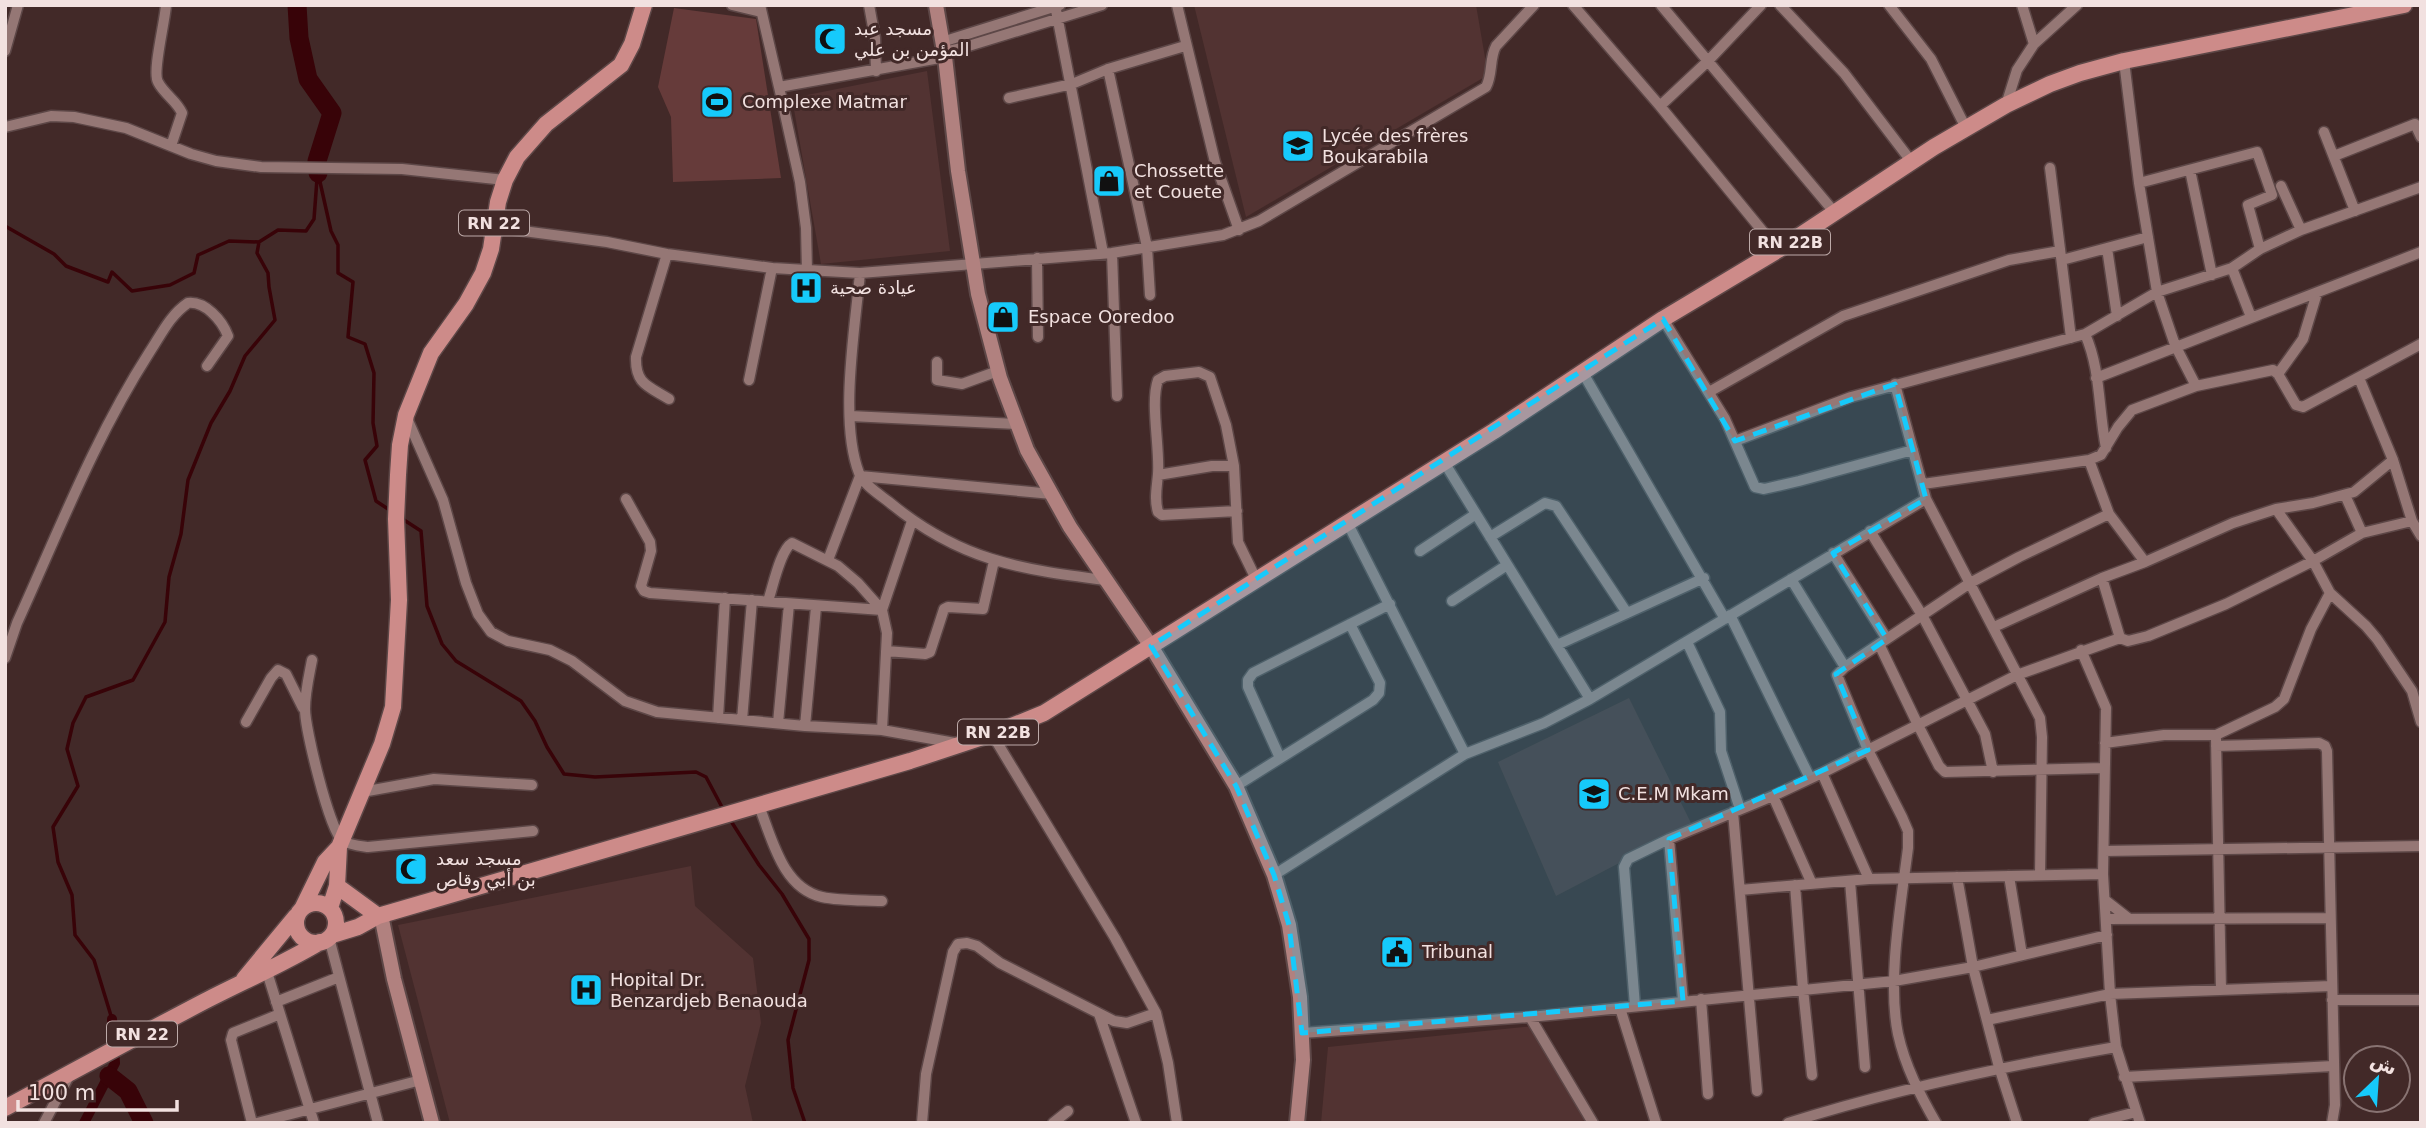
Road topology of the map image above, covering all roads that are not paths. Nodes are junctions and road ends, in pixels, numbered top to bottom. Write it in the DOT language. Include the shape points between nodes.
graph roads {
  1 [pos="18,5"];
  2 [pos="166,5"];
  3 [pos="644,5"];
  4 [pos="732,5"];
  5 [pos="869,5"];
  6 [pos="936,5"];
  7 [pos="1102,5"];
  8 [pos="1177,5"];
  9 [pos="1534,5"];
  10 [pos="1573,5"];
  11 [pos="1661,5"];
  12 [pos="1761,5"];
  13 [pos="1780,5"];
  14 [pos="1889,5"];
  15 [pos="2022,5"];
  16 [pos="2077,5"];
  17 [pos="2404,5"];
  18 [pos="1057,6"];
  19 [pos="760,9"];
  20 [pos="1059,19"];
  21 [pos="2034,44"];
  22 [pos="1185,46"];
  23 [pos="944,50"];
  24 [pos="5,51"];
  25 [pos="1708,61"];
  26 [pos="2124,61"];
  27 [pos="1108,69"];
  28 [pos="876,71"];
  29 [pos="1072,85"];
  30 [pos="779,87"];
  31 [pos="1009,98"];
  32 [pos="2006,105"];
  33 [pos="1660,106"];
  34 [pos="5,127"];
  35 [pos="1967,130"];
  36 [pos="2324,132"];
  37 [pos="2421,137"];
  38 [pos="171,146"];
  39 [pos="2334,156"];
  40 [pos="1911,162"];
  41 [pos="2050,168"];
  42 [pos="2190,170"];
  43 [pos="505,180"];
  44 [pos="2139,183"];
  45 [pos="2281,186"];
  46 [pos="2421,187"];
  47 [pos="2355,211"];
  48 [pos="1835,213"];
  49 [pos="493,228"];
  50 [pos="1239,230"];
  51 [pos="2301,230"];
  52 [pos="2148,237"];
  53 [pos="1147,247"];
  54 [pos="2107,248"];
  55 [pos="2260,249"];
  56 [pos="1778,250"];
  57 [pos="2421,252"];
  58 [pos="1107,253"];
  59 [pos="667,254"];
  60 [pos="2061,256"];
  61 [pos="1037,258"];
  62 [pos="974,264"];
  63 [pos="772,268"];
  64 [pos="2232,268"];
  65 [pos="807,271"];
  66 [pos="860,272"];
  67 [pos="2212,275"];
  68 [pos="2157,292"];
  69 [pos="2318,293"];
  70 [pos="1150,295"];
  71 [pos="2116,316"];
  72 [pos="2252,317"];
  73 [pos="1662,319"];
  74 [pos="2085,334"];
  75 [pos="1038,337"];
  76 [pos="2071,338"];
  77 [pos="2421,344"];
  78 [pos="2175,345"];
  79 [pos="937,362"];
  80 [pos="207,366"];
  81 [pos="998,371"];
  82 [pos="1583,373"];
  83 [pos="2278,374"];
  84 [pos="2096,378"];
  85 [pos="2359,378"];
  86 [pos="749,380"];
  87 [pos="1895,384"];
  88 [pos="2196,386"];
  89 [pos="1709,392"];
  90 [pos="1117,397"];
  91 [pos="669,399"];
  92 [pos="406,415"];
  93 [pos="850,416"];
  94 [pos="1017,424"];
  95 [pos="1735,442"];
  96 [pos="2106,448"];
  97 [pos="1913,450"];
  98 [pos="2088,460"];
  99 [pos="2393,460"];
  100 [pos="1444,462"];
  101 [pos="1234,466"];
  102 [pos="1158,475"];
  103 [pos="860,476"];
  104 [pos="1923,484"];
  105 [pos="1052,494"];
  106 [pos="2345,495"];
  107 [pos="626,499"];
  108 [pos="1926,499"];
  109 [pos="2276,509"];
  110 [pos="1237,511"];
  111 [pos="1476,514"];
  112 [pos="2109,514"];
  113 [pos="912,521"];
  114 [pos="2412,521"];
  115 [pos="1347,522"];
  116 [pos="1870,531"];
  117 [pos="2361,533"];
  118 [pos="1490,537"];
  119 [pos="2421,537"];
  120 [pos="1420,551"];
  121 [pos="1833,553"];
  122 [pos="828,560"];
  123 [pos="994,561"];
  124 [pos="2313,561"];
  125 [pos="2145,562"];
  126 [pos="1507,565"];
  127 [pos="1704,578"];
  128 [pos="2102,578"];
  129 [pos="1256,579"];
  130 [pos="1791,579"];
  131 [pos="1105,580"];
  132 [pos="1970,583"];
  133 [pos="2330,593"];
  134 [pos="725,598"];
  135 [pos="752,600"];
  136 [pos="768,601"];
  137 [pos="1452,601"];
  138 [pos="789,604"];
  139 [pos="1390,604"];
  140 [pos="816,607"];
  141 [pos="882,610"];
  142 [pos="1627,613"];
  143 [pos="1922,615"];
  144 [pos="1728,617"];
  145 [pos="1350,624"];
  146 [pos="1994,627"];
  147 [pos="2120,638"];
  148 [pos="1687,642"];
  149 [pos="1883,642"];
  150 [pos="1557,645"];
  151 [pos="1151,646"];
  152 [pos="2081,650"];
  153 [pos="886,652"];
  154 [pos="5,657"];
  155 [pos="312,660"];
  156 [pos="1845,667"];
  157 [pos="2017,675"];
  158 [pos="1590,699"];
  159 [pos="1967,701"];
  160 [pos="305,711"];
  161 [pos="718,718"];
  162 [pos="742,720"];
  163 [pos="246,722"];
  164 [pos="2421,722"];
  165 [pos="778,723"];
  166 [pos="1918,725"];
  167 [pos="805,726"];
  168 [pos="882,730"];
  169 [pos="992,734"];
  170 [pos="2216,740"];
  171 [pos="2105,743"];
  172 [pos="961,744"];
  173 [pos="1868,750"];
  174 [pos="1465,754"];
  175 [pos="1280,758"];
  176 [pos="2104,768"];
  177 [pos="2041,770"];
  178 [pos="1993,772"];
  179 [pos="1822,773"];
  180 [pos="1810,778"];
  181 [pos="532,785"];
  182 [pos="1236,786"];
  183 [pos="362,792"];
  184 [pos="1773,796"];
  185 [pos="752,808"];
  186 [pos="1737,811"];
  187 [pos="533,831"];
  188 [pos="1669,839"];
  189 [pos="341,844"];
  190 [pos="2421,846"];
  191 [pos="2330,848"];
  192 [pos="2219,849"];
  193 [pos="2104,851"];
  194 [pos="2103,874"];
  195 [pos="1274,875"];
  196 [pos="2040,875"];
  197 [pos="2009,876"];
  198 [pos="1957,877"];
  199 [pos="1904,878"];
  200 [pos="1869,879"];
  201 [pos="1850,881"];
  202 [pos="1812,884"];
  203 [pos="1795,885"];
  204 [pos="337,886"];
  205 [pos="1740,890"];
  206 [pos="2105,900"];
  207 [pos="882,901"];
  208 [pos="330,909"];
  209 [pos="300,911"];
  210 [pos="380,915"];
  211 [pos="2128,918"];
  212 [pos="2220,918"];
  213 [pos="2330,918"];
  214 [pos="2106,919"];
  215 [pos="2107,935"];
  216 [pos="327,938"];
  217 [pos="2022,955"];
  218 [pos="1972,968"];
  219 [pos="267,972"];
  220 [pos="339,976"];
  221 [pos="1894,981"];
  222 [pos="241,983"];
  223 [pos="1858,984"];
  224 [pos="2331,986"];
  225 [pos="1803,989"];
  226 [pos="2221,990"];
  227 [pos="1750,994"];
  228 [pos="2110,994"];
  229 [pos="1701,999"];
  230 [pos="2332,1000"];
  231 [pos="2421,1000"];
  232 [pos="1683,1001"];
  233 [pos="276,1002"];
  234 [pos="1635,1006"];
  235 [pos="1620,1008"];
  236 [pos="1156,1013"];
  237 [pos="280,1014"];
  238 [pos="1099,1014"];
  239 [pos="1530,1017"];
  240 [pos="1987,1020"];
  241 [pos="1302,1033"];
  242 [pos="2116,1047"];
  243 [pos="2333,1066"];
  244 [pos="1865,1067"];
  245 [pos="1999,1067"];
  246 [pos="71,1072"];
  247 [pos="1812,1076"];
  248 [pos="2124,1077"];
  249 [pos="421,1080"];
  250 [pos="1916,1087"];
  251 [pos="1757,1091"];
  252 [pos="369,1093"];
  253 [pos="1708,1094"];
  254 [pos="5,1108"];
  255 [pos="310,1110"];
  256 [pos="1068,1111"];
  257 [pos="2138,1118"];
  258 [pos="44,1123"];
  259 [pos="255,1123"];
  260 [pos="314,1123"];
  261 [pos="378,1123"];
  262 [pos="432,1123"];
  263 [pos="922,1123"];
  264 [pos="1053,1123"];
  265 [pos="1136,1123"];
  266 [pos="1177,1123"];
  267 [pos="1297,1123"];
  268 [pos="1593,1123"];
  269 [pos="1656,1123"];
  270 [pos="1788,1123"];
  271 [pos="1936,1123"];
  272 [pos="2017,1123"];
  273 [pos="2094,1123"];
  274 [pos="2332,1123"];
  1 -- 24 [label="street"];
  2 -- 38 [label="street" via="156,74 181,113"];
  3 -- 43 [label="main road, RN 22" via="621,65 546,124 517,157"];
  4 -- 19 [label="street"];
  5 -- 28 [label="street"];
  6 -- 23 [label="main road"];
  7 -- 20 [label="street"];
  8 -- 22 [label="street"];
  9 -- 50 [label="street" via="1496,46 1486,87"];
  10 -- 33 [label="street"];
  11 -- 25 [label="street"];
  12 -- 25 [label="street"];
  13 -- 40 [label="street" via="1844,73"];
  14 -- 35 [label="street" via="1931,59"];
  15 -- 21 [label="street"];
  16 -- 21 [label="street"];
  17 -- 26 [label="main road, RN 22B"];
  18 -- 20 [label="street"];
  18 -- 23 [label="street"];
  19 -- 30 [label="street"];
  20 -- 23 [label="street"];
  20 -- 29 [label="street"];
  21 -- 32 [label="street" via="2017,70"];
  22 -- 27 [label="street"];
  22 -- 50 [label="street" via="1215,162"];
  23 -- 28 [label="street"];
  23 -- 62 [label="main road"];
  25 -- 33 [label="street"];
  25 -- 48 [label="street"];
  26 -- 32 [label="main road, RN 22B" via="2070,77"];
  26 -- 44 [label="street"];
  27 -- 29 [label="street"];
  27 -- 53 [label="street"];
  28 -- 30 [label="street"];
  29 -- 31 [label="street"];
  29 -- 58 [label="street"];
  30 -- 65 [label="street" via="800,182"];
  32 -- 35 [label="main road, RN 22B"];
  33 -- 56 [label="street"];
  34 -- 38 [label="street" via="51,116 74,117 126,128"];
  35 -- 40 [label="main road, RN 22B"];
  36 -- 39 [label="street"];
  37 -- 39 [label="street" via="2415,124"];
  38 -- 43 [label="street" via="216,161 261,167 402,169"];
  39 -- 47 [label="street"];
  40 -- 48 [label="main road, RN 22B"];
  41 -- 60 [label="street"];
  42 -- 44 [label="street"];
  42 -- 55 [label="street" via="2257,152 2272,195 2248,205"];
  42 -- 67 [label="street"];
  43 -- 49 [label="main road, RN 22"];
  44 -- 52 [label="street"];
  45 -- 51 [label="street"];
  46 -- 47 [label="street"];
  47 -- 51 [label="street"];
  48 -- 56 [label="main road, RN 22B"];
  49 -- 59 [label="street"];
  49 -- 92 [label="main road, RN 22" via="483,273 432,353"];
  50 -- 53 [label="street"];
  51 -- 55 [label="street"];
  52 -- 54 [label="street"];
  52 -- 68 [label="street"];
  53 -- 58 [label="street"];
  53 -- 70 [label="street"];
  54 -- 60 [label="street"];
  54 -- 71 [label="street"];
  55 -- 64 [label="street"];
  56 -- 73 [label="main road, RN 22B"];
  57 -- 69 [label="street"];
  58 -- 61 [label="street"];
  58 -- 90 [label="street"];
  59 -- 63 [label="street"];
  59 -- 91 [label="street" via="635,372"];
  60 -- 76 [label="street"];
  60 -- 89 [label="street" via="2009,260 1843,316"];
  61 -- 62 [label="street"];
  61 -- 75 [label="street"];
  62 -- 66 [label="street"];
  62 -- 81 [label="main road"];
  63 -- 65 [label="street"];
  63 -- 86 [label="street"];
  64 -- 67 [label="street"];
  64 -- 72 [label="street"];
  65 -- 66 [label="street"];
  66 -- 93 [label="street"];
  67 -- 68 [label="street"];
  68 -- 71 [label="street"];
  68 -- 78 [label="street"];
  69 -- 72 [label="street"];
  69 -- 83 [label="street" via="2303,339"];
  71 -- 74 [label="street"];
  72 -- 78 [label="street"];
  73 -- 82 [label="main road, RN 22B"];
  73 -- 89 [label="street"];
  74 -- 76 [label="street"];
  74 -- 84 [label="street" via="2095,358"];
  76 -- 87 [label="street"];
  77 -- 85 [label="street"];
  78 -- 84 [label="street"];
  78 -- 88 [label="street"];
  79 -- 81 [label="street" via="937,380 962,384"];
  80 -- 154 [label="street" via="228,336 212,312 188,303 176,311 135,374"];
  81 -- 94 [label="main road"];
  82 -- 100 [label="main road, RN 22B"];
  82 -- 127 [label="street"];
  83 -- 85 [label="street" via="2301,407"];
  83 -- 88 [label="street" via="2271,370"];
  84 -- 96 [label="street"];
  85 -- 99 [label="street"];
  87 -- 95 [label="street"];
  87 -- 97 [label="street"];
  88 -- 96 [label="street" via="2137,407"];
  89 -- 95 [label="street"];
  92 -- 161 [label="street" via="443,500 478,614 491,632 572,661 637,706"];
  92 -- 183 [label="main road, RN 22" via="396,519 399,600 393,707"];
  93 -- 94 [label="street"];
  93 -- 103 [label="street"];
  94 -- 105 [label="main road"];
  95 -- 97 [label="street" via="1753,484 1764,489"];
  96 -- 98 [label="street"];
  97 -- 104 [label="street"];
  98 -- 104 [label="street"];
  98 -- 112 [label="street"];
  99 -- 106 [label="street"];
  99 -- 114 [label="street"];
  100 -- 111 [label="street"];
  100 -- 115 [label="main road, RN 22B"];
  101 -- 102 [label="street"];
  101 -- 102 [label="street" via="1210,377 1182,373 1165,376 1156,386"];
  101 -- 110 [label="street"];
  102 -- 110 [label="street" via="1156,508 1162,514"];
  103 -- 105 [label="street"];
  103 -- 113 [label="street"];
  103 -- 122 [label="street"];
  104 -- 108 [label="street"];
  105 -- 131 [label="main road"];
  106 -- 109 [label="street"];
  106 -- 117 [label="street"];
  107 -- 134 [label="street" via="650,542 641,586 644,591"];
  108 -- 116 [label="street"];
  108 -- 132 [label="street"];
  109 -- 124 [label="street"];
  109 -- 125 [label="street"];
  110 -- 129 [label="street" via="1238,542"];
  111 -- 118 [label="street"];
  111 -- 120 [label="street"];
  112 -- 125 [label="street"];
  112 -- 132 [label="street"];
  113 -- 123 [label="street"];
  113 -- 141 [label="street"];
  114 -- 117 [label="street"];
  114 -- 119 [label="street"];
  115 -- 129 [label="main road, RN 22B"];
  115 -- 139 [label="street"];
  116 -- 121 [label="street"];
  116 -- 143 [label="street"];
  117 -- 124 [label="street"];
  118 -- 126 [label="street"];
  118 -- 142 [label="street" via="1545,503 1556,506"];
  121 -- 130 [label="street"];
  121 -- 149 [label="street"];
  122 -- 136 [label="street" via="792,543 787,546"];
  122 -- 141 [label="street" via="858,583"];
  123 -- 131 [label="street"];
  123 -- 153 [label="street" via="983,609 944,609 930,652"];
  124 -- 133 [label="street"];
  124 -- 147 [label="street" via="2158,632 2128,641"];
  125 -- 128 [label="street"];
  126 -- 137 [label="street"];
  126 -- 150 [label="street"];
  127 -- 142 [label="street"];
  127 -- 144 [label="street"];
  128 -- 146 [label="street"];
  128 -- 147 [label="street"];
  129 -- 151 [label="main road, RN 22B"];
  130 -- 144 [label="street"];
  130 -- 156 [label="street"];
  131 -- 151 [label="main road"];
  132 -- 143 [label="street"];
  132 -- 146 [label="street"];
  133 -- 164 [label="street" via="2377,639 2412,691"];
  133 -- 170 [label="street" via="2284,699"];
  134 -- 135 [label="street"];
  134 -- 161 [label="street"];
  135 -- 136 [label="street"];
  135 -- 162 [label="street"];
  136 -- 138 [label="street"];
  138 -- 140 [label="street"];
  138 -- 165 [label="street"];
  139 -- 145 [label="street"];
  139 -- 174 [label="street"];
  140 -- 141 [label="street"];
  140 -- 167 [label="street"];
  141 -- 153 [label="street"];
  142 -- 150 [label="street"];
  143 -- 149 [label="street"];
  143 -- 159 [label="street"];
  144 -- 148 [label="street"];
  144 -- 180 [label="street"];
  145 -- 175 [label="street" via="1380,683 1379,693"];
  145 -- 175 [label="street" via="1253,673 1248,680"];
  146 -- 157 [label="street"];
  147 -- 152 [label="street"];
  148 -- 158 [label="street"];
  148 -- 186 [label="street" via="1720,712 1721,751"];
  149 -- 156 [label="street"];
  149 -- 166 [label="street"];
  150 -- 158 [label="street"];
  151 -- 169 [label="main road, RN 22B" via="1044,713"];
  151 -- 182 [label="main road"];
  152 -- 157 [label="street"];
  152 -- 171 [label="street" via="2106,708"];
  153 -- 168 [label="street"];
  155 -- 160 [label="street"];
  156 -- 173 [label="street" via="1837,678"];
  157 -- 159 [label="street"];
  157 -- 177 [label="street" via="2040,718"];
  158 -- 174 [label="street"];
  159 -- 166 [label="street"];
  159 -- 178 [label="street" via="1985,734"];
  160 -- 163 [label="street" via="286,674 278,670"];
  160 -- 189 [label="street"];
  161 -- 162 [label="street"];
  162 -- 165 [label="street"];
  165 -- 167 [label="street"];
  166 -- 173 [label="street"];
  166 -- 178 [label="street" via="1945,772"];
  167 -- 168 [label="street"];
  168 -- 172 [label="street"];
  169 -- 172 [label="main road, RN 22B"];
  169 -- 236 [label="street"];
  170 -- 171 [label="street" via="2164,735"];
  170 -- 191 [label="street" via="2325,746"];
  170 -- 192 [label="street"];
  171 -- 176 [label="street"];
  172 -- 185 [label="main road, RN 22B"];
  173 -- 179 [label="street"];
  173 -- 199 [label="street" via="1908,831"];
  174 -- 195 [label="street"];
  175 -- 182 [label="street"];
  176 -- 177 [label="street"];
  176 -- 193 [label="street"];
  177 -- 178 [label="street"];
  177 -- 196 [label="street"];
  179 -- 180 [label="street"];
  179 -- 200 [label="street"];
  180 -- 184 [label="street"];
  181 -- 183 [label="street" via="434,779"];
  182 -- 195 [label="main road"];
  183 -- 189 [label="main road, RN 22"];
  184 -- 186 [label="street"];
  184 -- 202 [label="street"];
  185 -- 207 [label="street" via="786,870 809,893"];
  185 -- 210 [label="main road, RN 22B"];
  186 -- 188 [label="street"];
  186 -- 205 [label="street"];
  187 -- 189 [label="street" via="368,846"];
  188 -- 232 [label="street"];
  188 -- 234 [label="street" via="1628,859 1624,867"];
  189 -- 204 [label="main road, RN 22"];
  189 -- 209 [label="main road, RN 22" via="325,862"];
  190 -- 191 [label="street"];
  191 -- 192 [label="street"];
  191 -- 213 [label="street"];
  192 -- 193 [label="street"];
  192 -- 212 [label="street"];
  193 -- 194 [label="street"];
  194 -- 196 [label="street"];
  194 -- 206 [label="street"];
  195 -- 241 [label="main road" via="1289,925"];
  196 -- 197 [label="street"];
  197 -- 198 [label="street"];
  197 -- 217 [label="street"];
  198 -- 199 [label="street"];
  198 -- 218 [label="street"];
  199 -- 200 [label="street"];
  199 -- 221 [label="street"];
  200 -- 201 [label="street"];
  201 -- 202 [label="street"];
  201 -- 223 [label="street"];
  202 -- 203 [label="street"];
  203 -- 205 [label="street"];
  203 -- 225 [label="street"];
  204 -- 208 [label="main road, RN 22"];
  204 -- 210 [label="main road"];
  205 -- 227 [label="street"];
  206 -- 211 [label="street"];
  206 -- 214 [label="street"];
  208 -- 209 [label="main road" via="320,903"];
  208 -- 210 [label="main road, RN 22B" via="358,908"];
  208 -- 216 [label="main road" via="336,922"];
  209 -- 216 [label="main road" via="298,934 308,942"];
  209 -- 222 [label="main road, RN 22"];
  210 -- 216 [label="main road, RN 22B"];
  210 -- 249 [label="main road"];
  211 -- 212 [label="street"];
  211 -- 214 [label="street"];
  212 -- 213 [label="street"];
  212 -- 226 [label="street"];
  213 -- 224 [label="street"];
  214 -- 215 [label="street"];
  215 -- 217 [label="street"];
  215 -- 228 [label="street"];
  216 -- 219 [label="main road, RN 22"];
  216 -- 220 [label="street"];
  217 -- 218 [label="street"];
  218 -- 221 [label="street"];
  218 -- 240 [label="street"];
  219 -- 222 [label="main road, RN 22"];
  219 -- 233 [label="street"];
  220 -- 233 [label="street"];
  220 -- 252 [label="street"];
  221 -- 223 [label="street"];
  221 -- 250 [label="street" via="1898,1033"];
  222 -- 246 [label="main road, RN 22"];
  223 -- 225 [label="street"];
  223 -- 244 [label="street"];
  224 -- 226 [label="street"];
  224 -- 230 [label="street"];
  225 -- 227 [label="street"];
  225 -- 247 [label="street"];
  226 -- 228 [label="street"];
  227 -- 229 [label="street"];
  227 -- 251 [label="street"];
  228 -- 240 [label="street"];
  228 -- 242 [label="street"];
  229 -- 232 [label="street"];
  229 -- 253 [label="street"];
  230 -- 231 [label="street"];
  230 -- 243 [label="street"];
  232 -- 234 [label="street"];
  233 -- 237 [label="street"];
  234 -- 235 [label="street"];
  235 -- 239 [label="street"];
  235 -- 269 [label="street"];
  236 -- 238 [label="street" via="1127,1023"];
  236 -- 266 [label="street"];
  237 -- 255 [label="street"];
  237 -- 259 [label="street" via="233,1033 231,1040"];
  238 -- 263 [label="street" via="1000,963 977,946 958,944 926,1074"];
  238 -- 265 [label="street"];
  239 -- 241 [label="street"];
  239 -- 268 [label="street"];
  240 -- 245 [label="street"];
  241 -- 267 [label="main road"];
  242 -- 245 [label="street"];
  242 -- 248 [label="street"];
  243 -- 248 [label="street"];
  243 -- 274 [label="street"];
  245 -- 250 [label="street"];
  245 -- 272 [label="street"];
  246 -- 254 [label="main road, RN 22"];
  246 -- 258 [label="street"];
  248 -- 257 [label="street"];
  249 -- 252 [label="street"];
  249 -- 262 [label="main road"];
  250 -- 270 [label="street"];
  250 -- 271 [label="street"];
  252 -- 255 [label="street"];
  252 -- 261 [label="street"];
  255 -- 259 [label="street"];
  255 -- 260 [label="street"];
  256 -- 264 [label="street"];
  257 -- 273 [label="street"];
}
